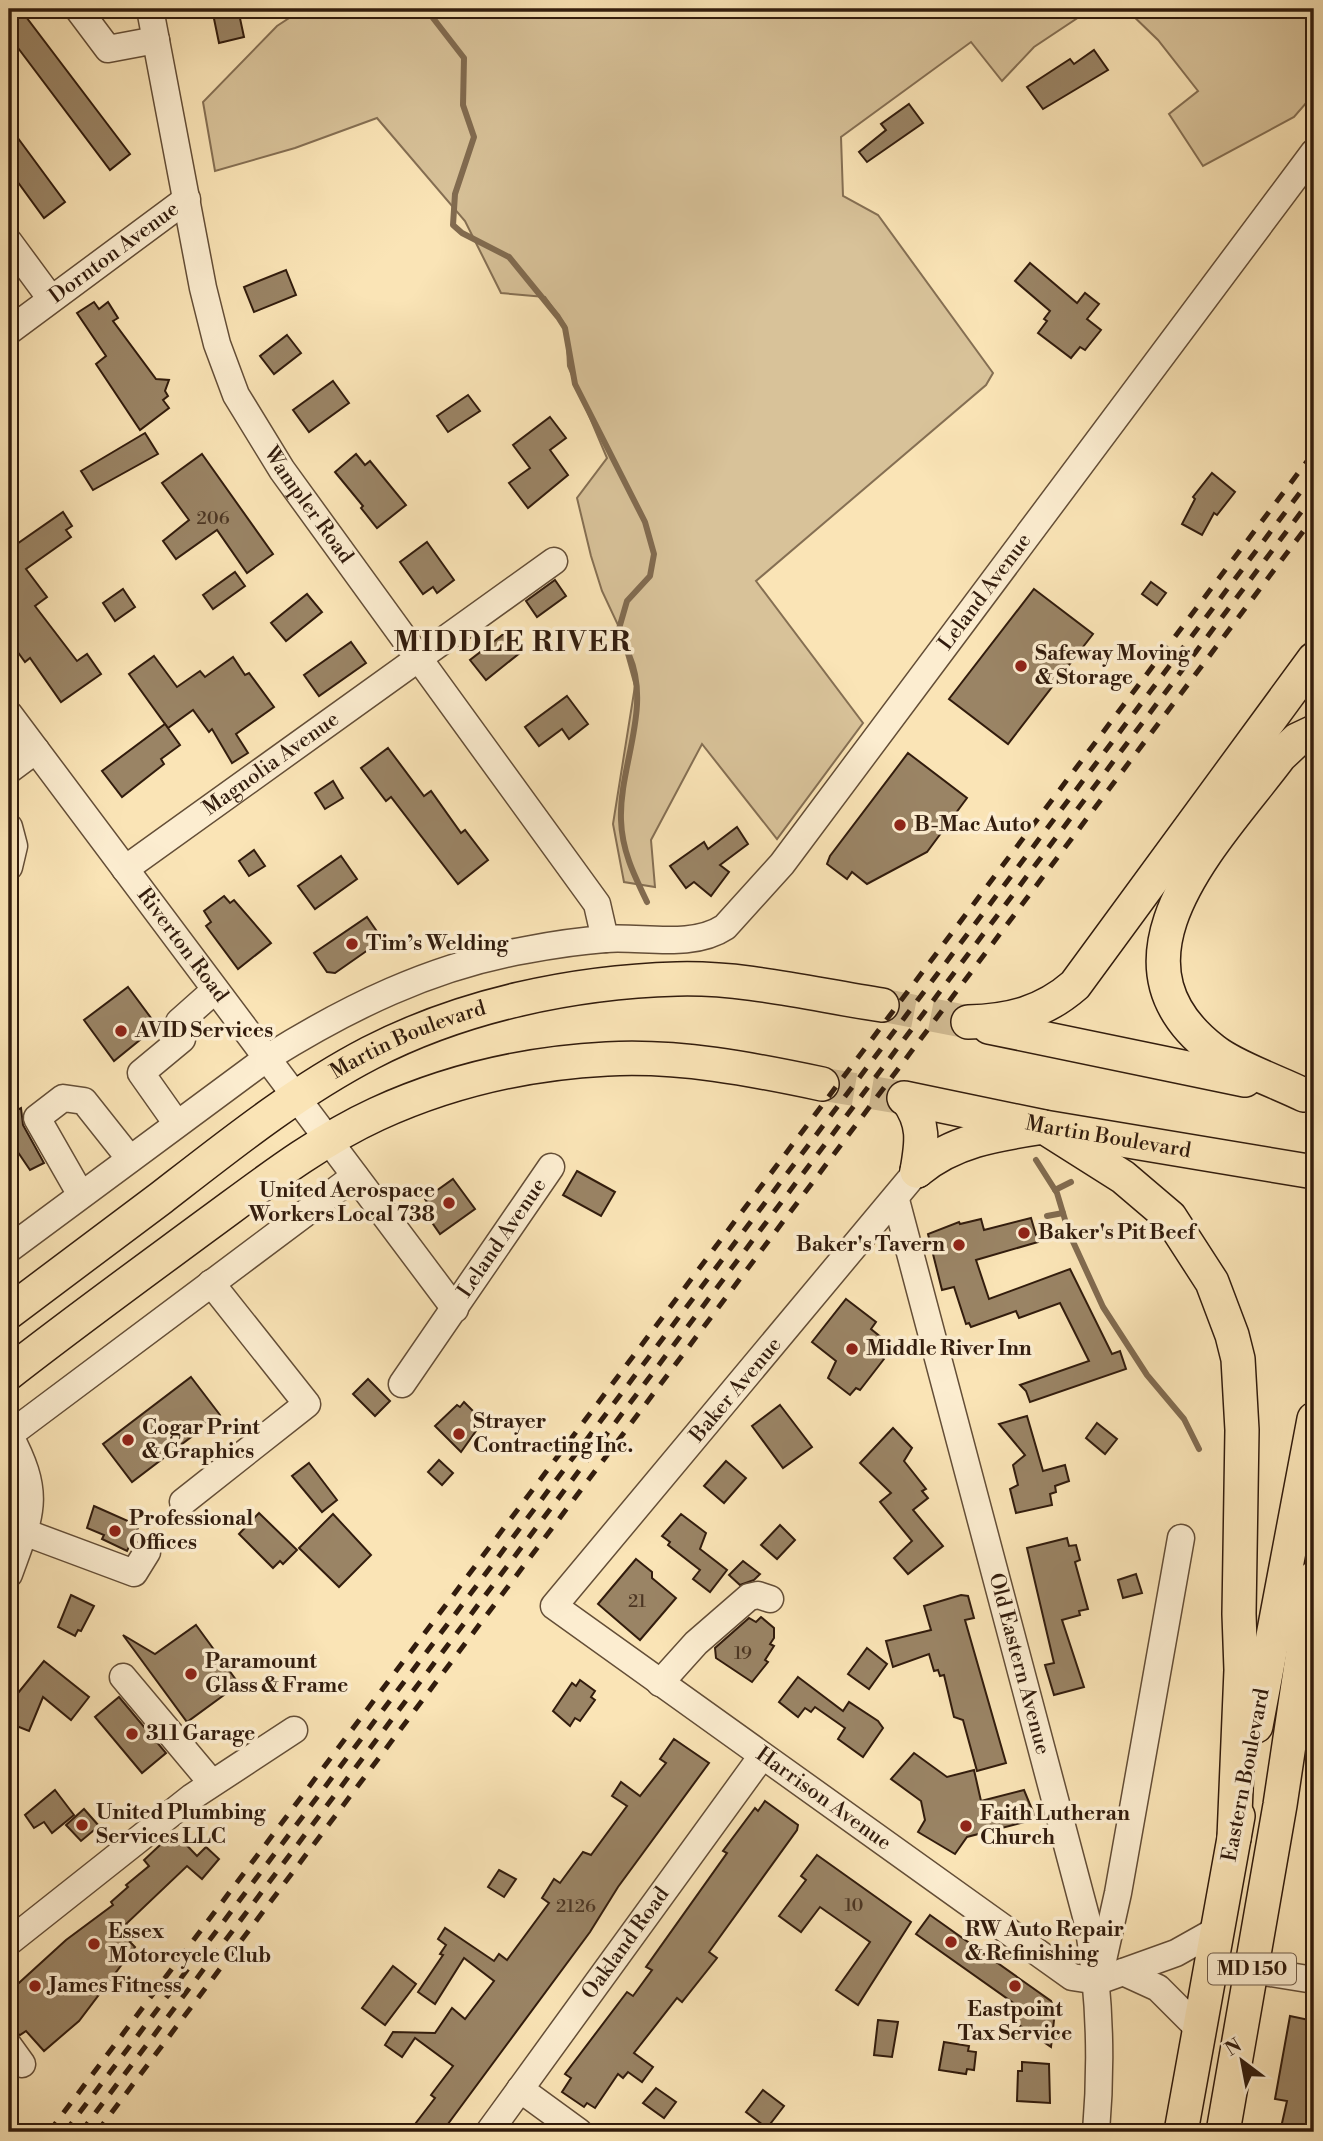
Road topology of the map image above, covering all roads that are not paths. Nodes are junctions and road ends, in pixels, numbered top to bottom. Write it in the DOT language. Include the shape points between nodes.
graph roads {
  1 [pos="78,9"];
  2 [pos="150,9"];
  3 [pos="156,40"];
  4 [pos="1314,152"];
  5 [pos="187,199"];
  6 [pos="9,242"];
  7 [pos="51,299"];
  8 [pos="9,331"];
  9 [pos="554,561"];
  10 [pos="419,659"];
  11 [pos="1314,659"];
  12 [pos="9,714"];
  13 [pos="1314,732"];
  14 [pos="36,750"];
  15 [pos="9,770"];
  16 [pos="9,827"];
  17 [pos="9,867"];
  18 [pos="125,869"];
  19 [pos="605,939"];
  20 [pos="215,990"];
  21 [pos="882,1005"];
  22 [pos="267,1058"];
  23 [pos="822,1084"];
  24 [pos="1309,1096"];
  25 [pos="296,1097"];
  26 [pos="177,1124"];
  27 [pos="1044,1127"];
  28 [pos="328,1140"];
  29 [pos="130,1159"];
  30 [pos="551,1167"];
  31 [pos="917,1171"];
  32 [pos="1314,1172"];
  33 [pos="355,1176"];
  34 [pos="81,1195"];
  35 [pos="896,1200"];
  36 [pos="9,1249"];
  37 [pos="211,1283"];
  38 [pos="455,1310"];
  39 [pos="9,1312"];
  40 [pos="9,1373"];
  41 [pos="402,1384"];
  42 [pos="1314,1419"];
  43 [pos="9,1435"];
  44 [pos="183,1502"];
  45 [pos="24,1532"];
  46 [pos="1181,1538"];
  47 [pos="147,1552"];
  48 [pos="10,1564"];
  49 [pos="1314,1578"];
  50 [pos="770,1599"];
  51 [pos="554,1606"];
  52 [pos="122,1677"];
  53 [pos="660,1683"];
  54 [pos="294,1730"];
  55 [pos="762,1756"];
  56 [pos="212,1783"];
  57 [pos="1234,1839"];
  58 [pos="1217,1930"];
  59 [pos="9,1942"];
  60 [pos="1252,1970"];
  61 [pos="1110,1976"];
  62 [pos="1314,1980"];
  63 [pos="1200,2030"];
  64 [pos="520,2089"];
  65 [pos="489,2132"];
  66 [pos="579,2132"];
  67 [pos="1096,2132"];
  68 [pos="1181,2132"];
  69 [pos="1223,2132"];
  1 -- 3 [label="street" via="108,49"];
  2 -- 3 [label="street, Wampler Road"];
  3 -- 5 [label="street, Wampler Road"];
  4 -- 19 [label="street, Leland Avenue" via="863,758 735,919 707,937"];
  5 -- 7 [label="street, Dornton Avenue"];
  5 -- 10 [label="street, Wampler Road" via="211,322 236,396 282,470"];
  6 -- 7 [label="street"];
  7 -- 8 [label="street, Dornton Avenue"];
  9 -- 10 [label="street, Magnolia Avenue"];
  10 -- 18 [label="street, Magnolia Avenue"];
  10 -- 19 [label="street, Wampler Road" via="597,904"];
  11 -- 24 [label="main road" via="1075,985 1044,1008 1022,1016 965,1021"];
  12 -- 14 [label="street, Riverton Road"];
  13 -- 24 [label="main road" via="1280,756 1179,894 1164,938 1163,961 1172,1004 1202,1041 1216,1053"];
  14 -- 15 [label="street"];
  14 -- 18 [label="street, Riverton Road"];
  16 -- 17 [label="street" via="14,846"];
  18 -- 20 [label="street, Riverton Road"];
  19 -- 22 [label="street, Leland Avenue" via="524,950 437,973 344,1013"];
  20 -- 22 [label="street, Riverton Road"];
  20 -- 26 [label="street" via="179,1022 177,1031 182,1039 141,1073"];
  21 -- 25 [label="main road, Martin Boulevard" via="712,980 562,990 411,1034"];
  22 -- 25 [label="street, Riverton Road"];
  22 -- 26 [label="street"];
  23 -- 28 [label="main road" via="750,1069 657,1059 549,1064 427,1094"];
  25 -- 28 [label="street, Riverton Road"];
  25 -- 39 [label="main road, Martin Boulevard"];
  26 -- 29 [label="street"];
  27 -- 31 [label="main road" via="952,1147"];
  27 -- 31 [label="main road, Martin Boulevard" via="906,1098 920,1120"];
  27 -- 32 [label="main road, Martin Boulevard"];
  27 -- 57 [label="main road" via="1123,1177 1170,1217 1212,1282 1233,1335 1242,1430 1241,1670"];
  28 -- 33 [label="street, Riverton Road"];
  28 -- 40 [label="main road"];
  29 -- 34 [label="street"];
  29 -- 34 [label="street" via="84,1101 63,1098 37,1118"];
  30 -- 38 [label="street, Leland Avenue"];
  31 -- 35 [label="street, Baker Avenue"];
  33 -- 37 [label="street"];
  33 -- 38 [label="street, Riverton Road"];
  34 -- 36 [label="street"];
  35 -- 51 [label="street, Baker Avenue"];
  35 -- 61 [label="street, Old Eastern Avenue" via="1075,1871"];
  37 -- 43 [label="street"];
  37 -- 44 [label="street" via="307,1404"];
  38 -- 41 [label="street, Leland Avenue"];
  42 -- 57 [label="main road, Eastern Boulevard / MD 150"];
  43 -- 45 [label="street" via="30,1490 31,1512"];
  45 -- 47 [label="street" via="134,1573"];
  45 -- 48 [label="street"];
  46 -- 61 [label="street" via="1118,1893"];
  49 -- 60 [label="main road, Eastern Boulevard / MD 150"];
  50 -- 53 [label="street" via="749,1598 696,1643"];
  51 -- 53 [label="street, Harrison Avenue"];
  52 -- 56 [label="street"];
  53 -- 55 [label="street, Harrison Avenue"];
  54 -- 56 [label="street"];
  55 -- 61 [label="street, Harrison Avenue" via="1072,1977"];
  55 -- 64 [label="street, Oakland Road"];
  56 -- 59 [label="street"];
  57 -- 58 [label="main road, Eastern Boulevard / MD 150"];
  58 -- 61 [label="street" via="1176,1952"];
  58 -- 63 [label="main road, Eastern Boulevard / MD 150"];
  60 -- 62 [label="street"];
  60 -- 69 [label="main road, Eastern Boulevard / MD 150"];
  61 -- 63 [label="street, Harrison Avenue" via="1158,1988"];
  61 -- 67 [label="street, Old Eastern Avenue"];
  63 -- 68 [label="main road, Eastern Boulevard / MD 150"];
  64 -- 65 [label="street, Oakland Road"];
  64 -- 66 [label="street"];
}
